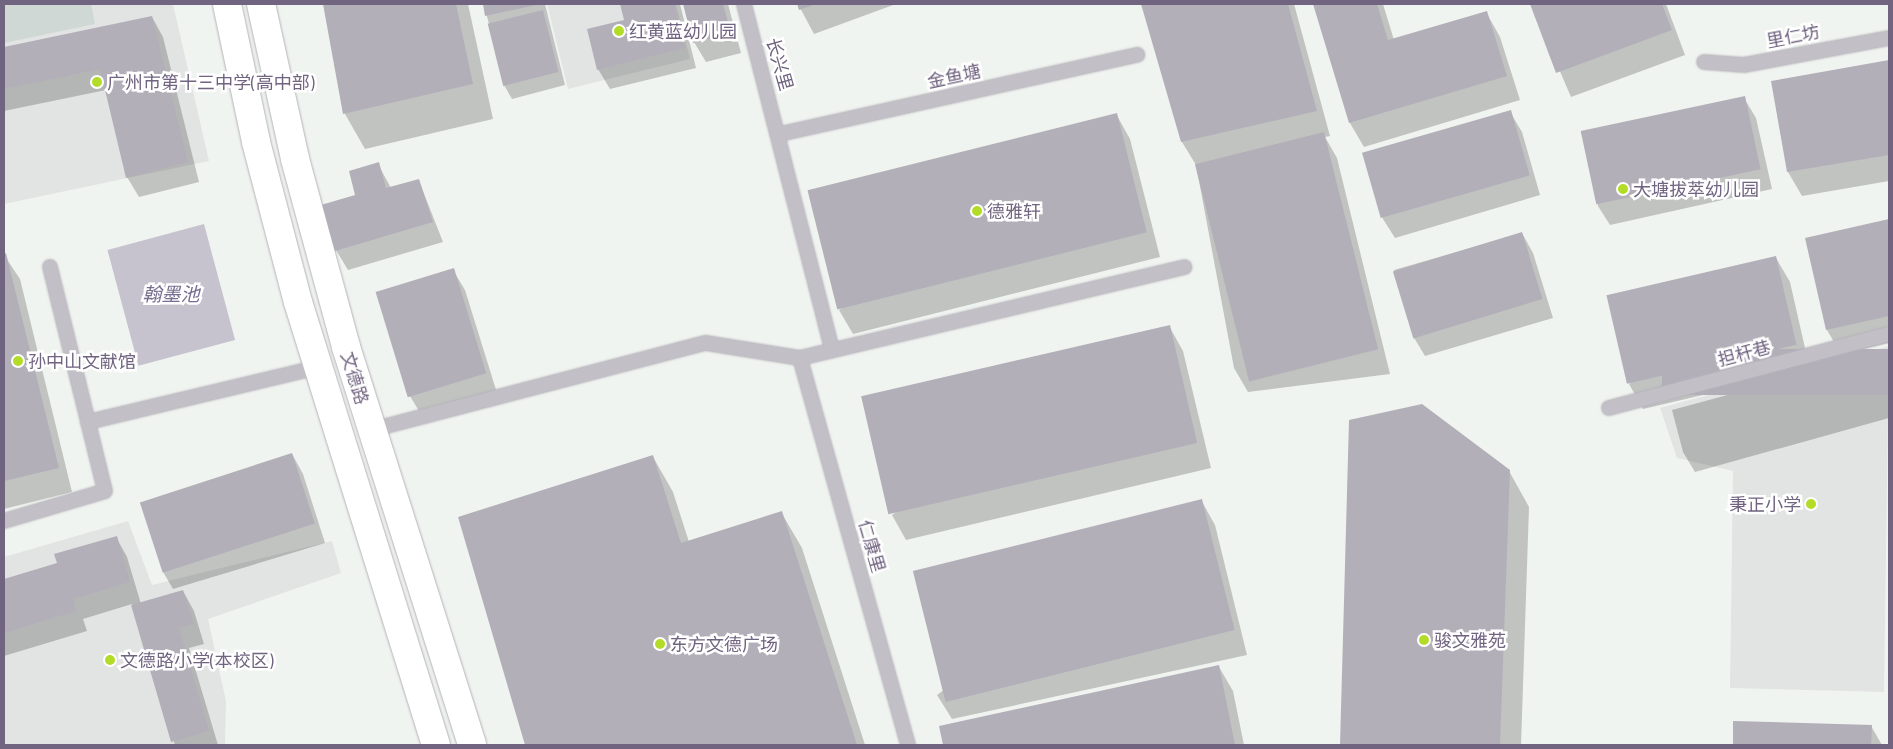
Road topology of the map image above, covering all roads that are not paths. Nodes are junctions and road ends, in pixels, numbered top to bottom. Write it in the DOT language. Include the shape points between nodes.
graph roads {
  1 [pos="227,4"];
  2 [pos="261,4"];
  3 [pos="744,4"];
  4 [pos="1889,38"];
  5 [pos="1137,55"];
  6 [pos="1704,62"];
  7 [pos="780,134"];
  8 [pos="50,267"];
  9 [pos="1184,267"];
  10 [pos="1889,334"];
  11 [pos="832,350"];
  12 [pos="800,358"];
  13 [pos="318,367"];
  14 [pos="1609,408"];
  15 [pos="88,422"];
  16 [pos="371,430"];
  17 [pos="4,521"];
  18 [pos="436,745"];
  19 [pos="472,745"];
  20 [pos="908,745"];
  1 -- 13 [label="main road, 文德路" via="256,142"];
  2 -- 16 [label="main road, 文德路" via="295,159"];
  3 -- 7 [label="lane, 长兴里"];
  4 -- 6 [label="lane, 里仁坊" via="1744,65"];
  5 -- 7 [label="lane, 金鱼塘"];
  7 -- 11 [label="lane, 长兴里"];
  8 -- 15 [label="lane"];
  9 -- 11 [label="lane"];
  10 -- 14 [label="lane, 担杆巷"];
  11 -- 12 [label="lane"];
  12 -- 16 [label="lane" via="706,343"];
  12 -- 20 [label="lane, 仁康里"];
  13 -- 15 [label="lane"];
  13 -- 18 [label="main road, 文德路"];
  15 -- 17 [label="lane" via="105,491"];
  16 -- 19 [label="main road, 文德路"];
}
